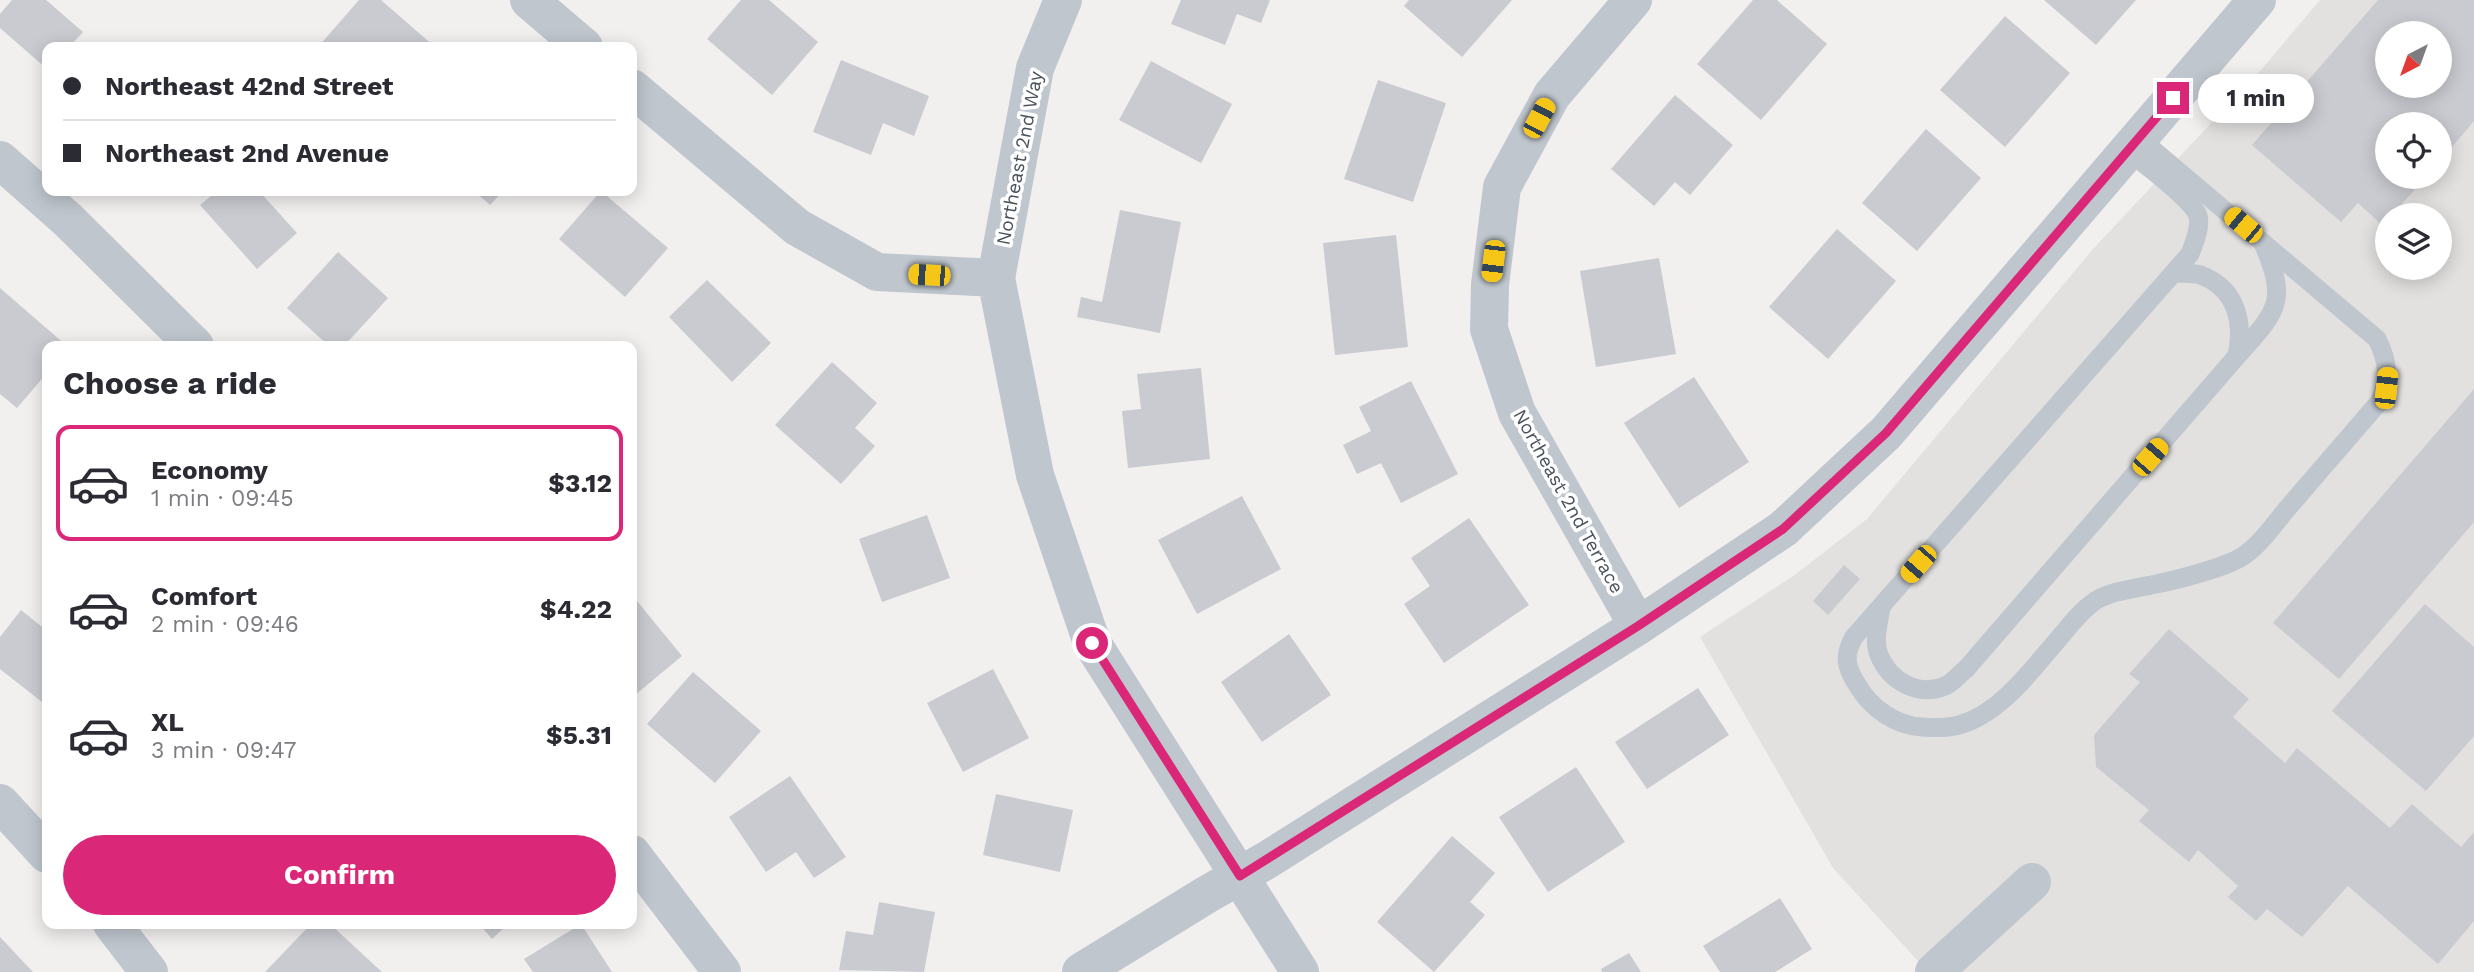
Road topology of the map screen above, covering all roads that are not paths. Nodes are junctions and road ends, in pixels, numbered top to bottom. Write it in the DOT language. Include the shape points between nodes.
graph roads {
  1 [pos="529,0"];
  2 [pos="1063,0"];
  3 [pos="1633,0"];
  4 [pos="2257,0"];
  5 [pos="578,42"];
  6 [pos="637,92"];
  7 [pos="2133,144"];
  8 [pos="0,160"];
  9 [pos="2262,240"];
  10 [pos="2175,273"];
  11 [pos="996,278"];
  12 [pos="190,341"];
  13 [pos="2237,356"];
  14 [pos="1882,606"];
  15 [pos="1638,626"];
  16 [pos="0,803"];
  17 [pos="42,849"];
  18 [pos="637,860"];
  19 [pos="1240,876"];
  20 [pos="2032,882"];
  21 [pos="116,929"];
  22 [pos="149,972"];
  23 [pos="722,972"];
  24 [pos="1081,972"];
  25 [pos="1300,972"];
  26 [pos="1934,972"];
  1 -- 5 [label="street"];
  2 -- 11 [label="street, Northeast 2nd Way" via="1035,68"];
  3 -- 15 [label="street, Northeast 2nd Terrace" via="1552,95 1502,187 1489,329 1517,413"];
  4 -- 7 [label="street"];
  6 -- 11 [label="street" via="797,228 877,272"];
  7 -- 9 [label="lane"];
  7 -- 10 [label="lane" via="2199,218 2190,254"];
  7 -- 15 [label="street" via="1886,433 1783,529"];
  8 -- 12 [label="street"];
  9 -- 13 [label="lane" via="2277,296 2272,314"];
  9 -- 14 [label="lane" via="2377,339 2388,373 2379,401 2251,550 2225,564 2098,599 2080,612 1999,702 1959,725 1914,727 1895,721 1865,698 1848,665 1846,650"];
  10 -- 13 [label="lane" via="2201,275 2224,288 2240,323"];
  10 -- 14 [label="lane"];
  11 -- 19 [label="street" via="1035,475 1092,643"];
  13 -- 14 [label="lane" via="1966,669 1947,685 1926,692 1890,673 1878,654"];
  15 -- 19 [label="street"];
  16 -- 17 [label="street"];
  18 -- 23 [label="street"];
  19 -- 24 [label="street"];
  19 -- 25 [label="street"];
  20 -- 26 [label="street"];
  21 -- 22 [label="street"];
}
